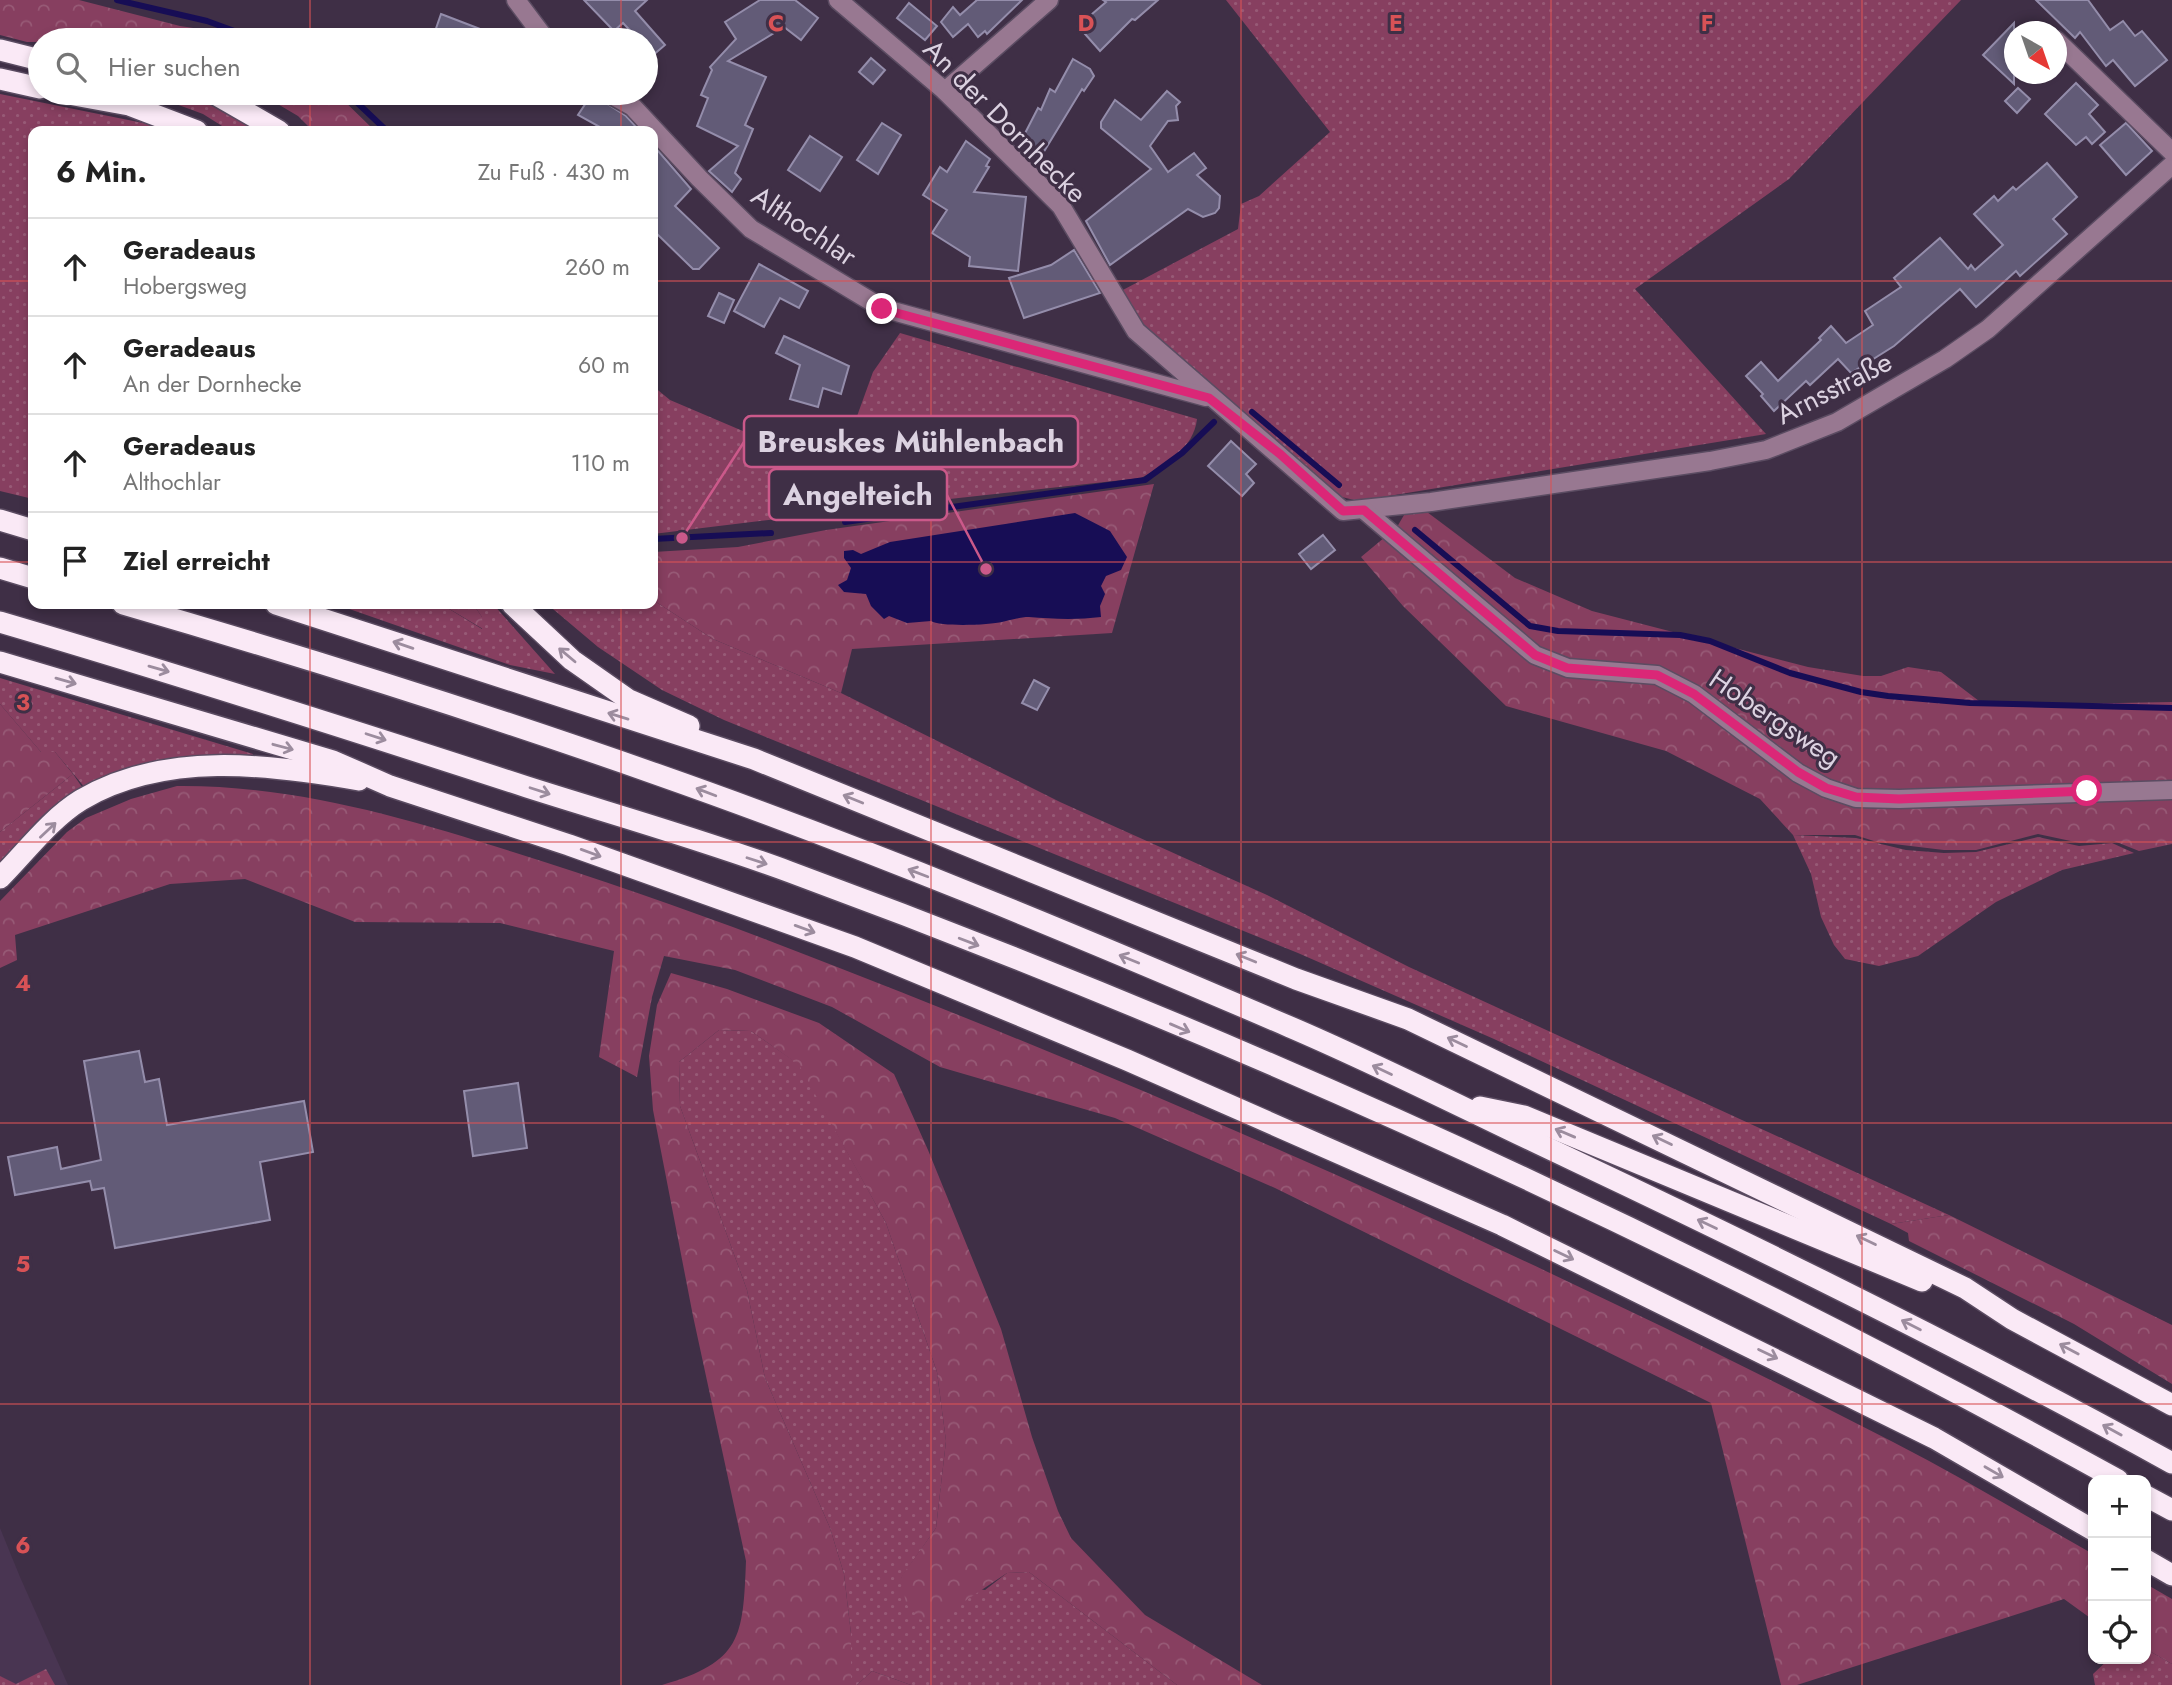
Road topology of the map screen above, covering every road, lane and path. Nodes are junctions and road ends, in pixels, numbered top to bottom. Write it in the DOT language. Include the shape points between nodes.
graph roads {
  1 [pos="838,0"];
  2 [pos="1049,0"];
  3 [pos="521,2"];
  4 [pos="539,28"];
  5 [pos="0,50"];
  6 [pos="2067,51"];
  7 [pos="28,57"];
  8 [pos="0,79"];
  9 [pos="28,85"];
  10 [pos="944,91"];
  11 [pos="124,105"];
  12 [pos="234,105"];
  13 [pos="629,105"];
  14 [pos="183,126"];
  15 [pos="270,126"];
  16 [pos="651,126"];
  17 [pos="658,133"];
  18 [pos="2172,152"];
  19 [pos="2172,165"];
  20 [pos="1209,398"];
  21 [pos="1364,510"];
  22 [pos="0,518"];
  23 [pos="28,521"];
  24 [pos="28,528"];
  25 [pos="0,568"];
  26 [pos="28,576"];
  27 [pos="140,609"];
  28 [pos="291,609"];
  29 [pos="517,609"];
  30 [pos="0,622"];
  31 [pos="0,662"];
  32 [pos="754,759"];
  33 [pos="390,786"];
  34 [pos="2172,790"];
  35 [pos="0,878"];
  36 [pos="1444,1099"];
  37 [pos="2012,1319"];
  38 [pos="2172,1405"];
  39 [pos="2172,1463"];
  40 [pos="2108,1475"];
  41 [pos="2151,1499"];
  42 [pos="2172,1510"];
  43 [pos="2088,1527"];
  44 [pos="2151,1563"];
  45 [pos="2172,1575"];
  1 -- 10 [label="street, An der Dornhecke"];
  2 -- 10 [label="street"];
  3 -- 4 [label="street"];
  5 -- 7 [label="highway"];
  6 -- 18 [label="street"];
  8 -- 9 [label="highway"];
  10 -- 20 [label="street, An der Dornhecke" via="1061,206 1136,331"];
  11 -- 14 [label="highway"];
  12 -- 15 [label="highway"];
  13 -- 16 [label="street, Althochlar"];
  17 -- 20 [label="street, Althochlar" via="751,229 882,309"];
  19 -- 21 [label="street, Arnsstraße" via="1988,329 1837,422 1766,450 1710,461"];
  20 -- 21 [label="street, An der Dornhecke" via="1343,511"];
  21 -- 34 [label="street, Hobergsweg" via="1535,655 1567,668 1657,675 1694,694 1826,788 1856,797 1899,799"];
  22 -- 23 [label="highway"];
  22 -- 24 [label="highway"];
  25 -- 26 [label="highway"];
  36 -- 27 [label="highway, one-way" via="1296,1029 1105,949 674,780 329,664"];
  32 -- 28 [label="highway, one-way"];
  32 -- 29 [label="highway, one-way" via="629,700 572,660"];
  30 -- 40 [label="highway, one-way" via="246,694 786,870 1025,964 1483,1159 1777,1301"];
  31 -- 33 [label="highway, one-way" via="333,761"];
  37 -- 32 [label="highway, one-way" via="1965,1288 1408,1019 1296,979"];
  35 -- 33 [label="highway, one-way" via="79,801 118,783 172,769 299,770"];
  33 -- 43 [label="highway, one-way" via="855,947 1127,1060 1502,1225 1767,1353 1934,1438"];
  37 -- 36 [label="highway, one-way" via="1524,1116"];
  39 -- 36 [label="highway, one-way" via="1792,1264"];
  38 -- 37 [label="highway, one-way"];
  41 -- 42 [label="highway"];
  44 -- 45 [label="highway"];
}
